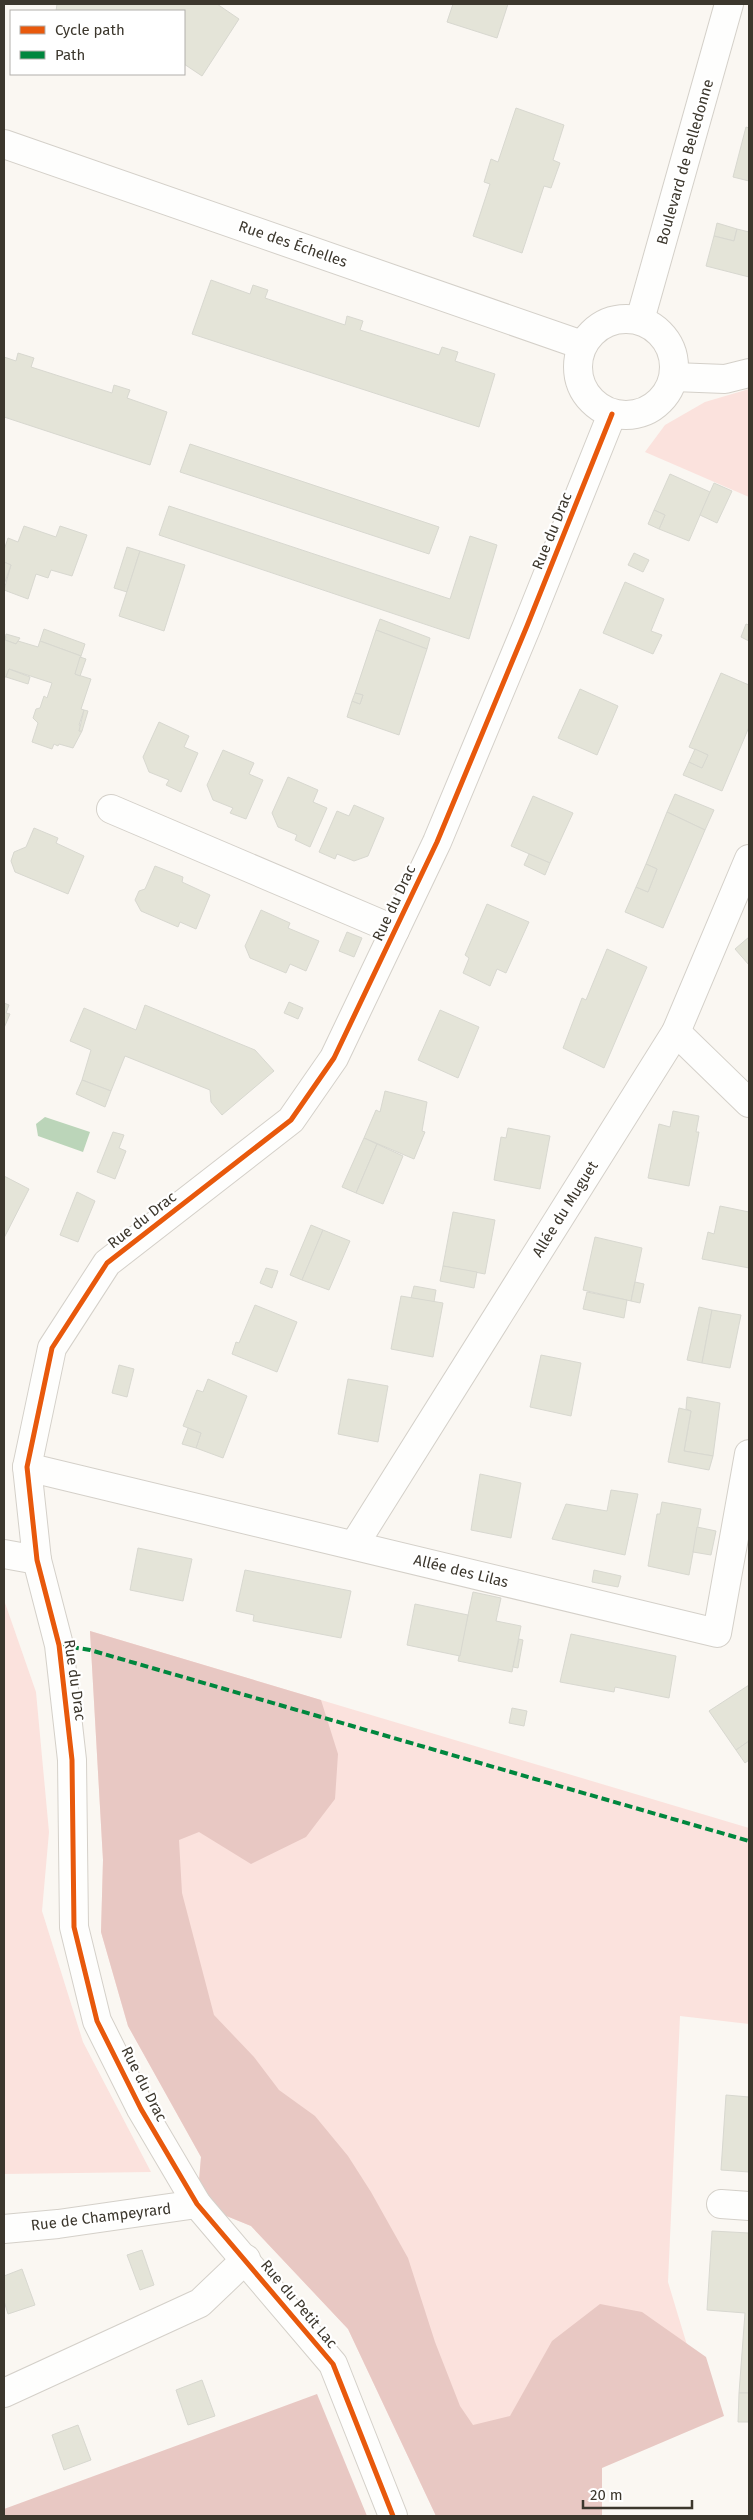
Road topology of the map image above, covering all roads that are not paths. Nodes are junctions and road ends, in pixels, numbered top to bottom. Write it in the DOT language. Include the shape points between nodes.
graph roads {
  1 [pos="730,4"];
  2 [pos="4,144"];
  3 [pos="640,320"];
  4 [pos="582,345"];
  5 [pos="749,373"];
  6 [pos="674,377"];
  7 [pos="612,414"];
  8 [pos="112,810"];
  9 [pos="749,859"];
  10 [pos="395,930"];
  11 [pos="676,1032"];
  12 [pos="749,1103"];
  13 [pos="749,1454"];
  14 [pos="27,1467"];
  15 [pos="354,1545"];
  16 [pos="4,1554"];
  17 [pos="37,1560"];
  18 [pos="198,2204"];
  19 [pos="721,2204"];
  20 [pos="749,2206"];
  21 [pos="4,2229"];
  22 [pos="246,2259"];
  23 [pos="4,2393"];
  24 [pos="392,2516"];
  1 -- 3 [label="street, Boulevard de Belledonne"];
  2 -- 4 [label="street, Rue des Échelles"];
  3 -- 4 [label="street" via="622,318 600,325"];
  3 -- 6 [label="street" via="657,329 673,351"];
  4 -- 7 [label="street" via="577,366 587,397"];
  5 -- 6 [label="street" via="725,379"];
  6 -- 7 [label="street" via="664,399 637,415"];
  7 -- 10 [label="street, Rue du Drac" via="437,842"];
  8 -- 10 [label="street, Rue du Drac"];
  9 -- 11 [label="street, Allée du Muguet"];
  10 -- 14 [label="street, Rue du Drac" via="334,1058 291,1120 107,1263 52,1348"];
  11 -- 12 [label="street"];
  11 -- 15 [label="street, Allée du Muguet"];
  13 -- 15 [label="street, Allée des Lilas" via="717,1633"];
  14 -- 15 [label="street, Allée des Lilas"];
  14 -- 17 [label="street, Rue du Drac"];
  16 -- 17 [label="street"];
  17 -- 18 [label="street, Rue du Drac" via="60,1655 72,1760 74,1927 90,1992 97,2020 140,2109"];
  18 -- 21 [label="street, Rue de Champeyrard"];
  18 -- 22 [label="street, Rue du Petit Lac"];
  19 -- 20 [label="street"];
  22 -- 23 [label="street" via="200,2303"];
  22 -- 24 [label="street, Rue du Petit Lac" via="332,2364"];
}
